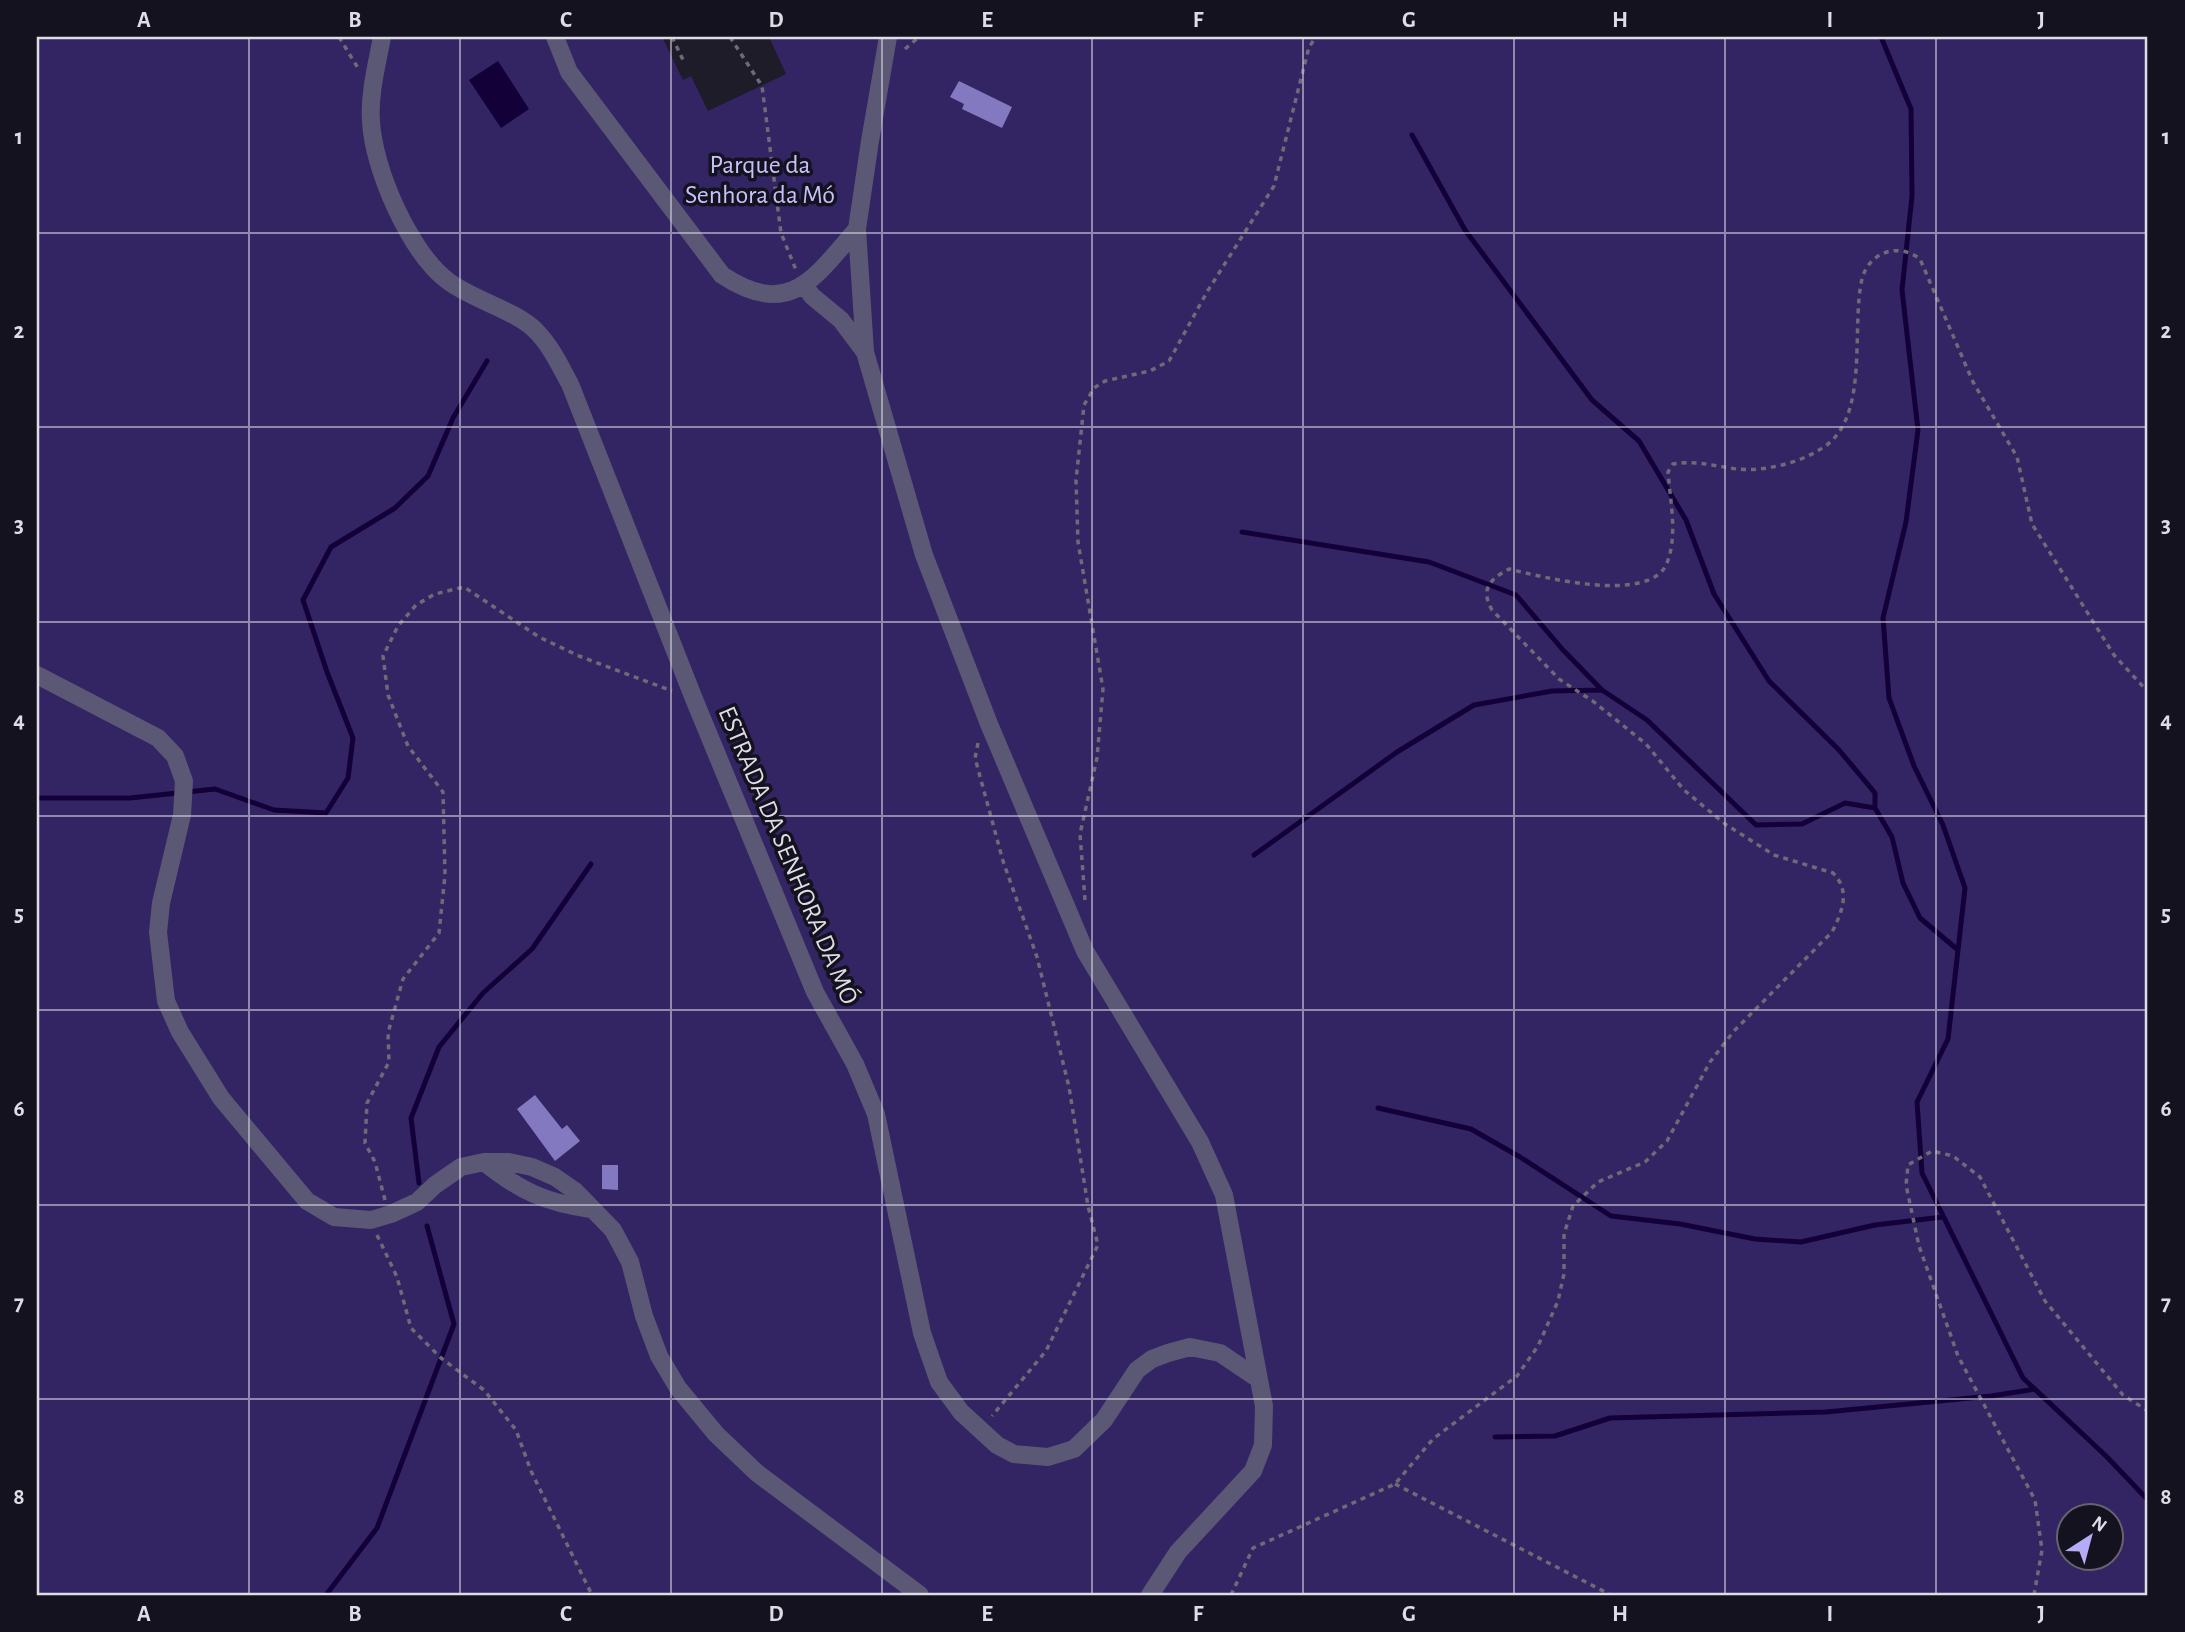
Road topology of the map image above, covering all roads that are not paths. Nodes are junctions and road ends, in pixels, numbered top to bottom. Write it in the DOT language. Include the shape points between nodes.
graph roads {
  1 [pos="382,37"];
  2 [pos="555,37"];
  3 [pos="888,37"];
  4 [pos="857,229"];
  5 [pos="804,285"];
  6 [pos="865,352"];
  7 [pos="37,675"];
  8 [pos="484,1162"];
  9 [pos="591,1209"];
  10 [pos="1257,1378"];
  11 [pos="920,1595"];
  12 [pos="1150,1595"];
  1 -- 10 [label="street, ESTRADA DA SENHORA DA MÓ" via="371,120 374,149 388,191 426,259 447,281 534,328 570,384 815,992 855,1064 876,1114 922,1333 939,1382 997,1445 1014,1454 1048,1457 1074,1449 1104,1420 1137,1370 1180,1348 1220,1353"];
  2 -- 5 [label="street" via="569,72 722,275 766,295 788,293"];
  3 -- 4 [label="street"];
  4 -- 5 [label="street"];
  4 -- 6 [label="street"];
  5 -- 6 [label="street" via="842,320"];
  6 -- 10 [label="street" via="924,555 1085,951 1200,1142 1224,1195"];
  7 -- 8 [label="street" via="158,738 175,756 184,781 182,815 158,932 166,1001 220,1098 307,1200 334,1217 371,1220 416,1202 461,1167"];
  8 -- 9 [label="street" via="533,1195"];
  8 -- 9 [label="street" via="509,1162 544,1172 575,1191"];
  9 -- 11 [label="street" via="624,1247 659,1356 678,1388 716,1434 757,1472"];
  10 -- 12 [label="street" via="1265,1420 1257,1462 1247,1480 1178,1552"];
}
